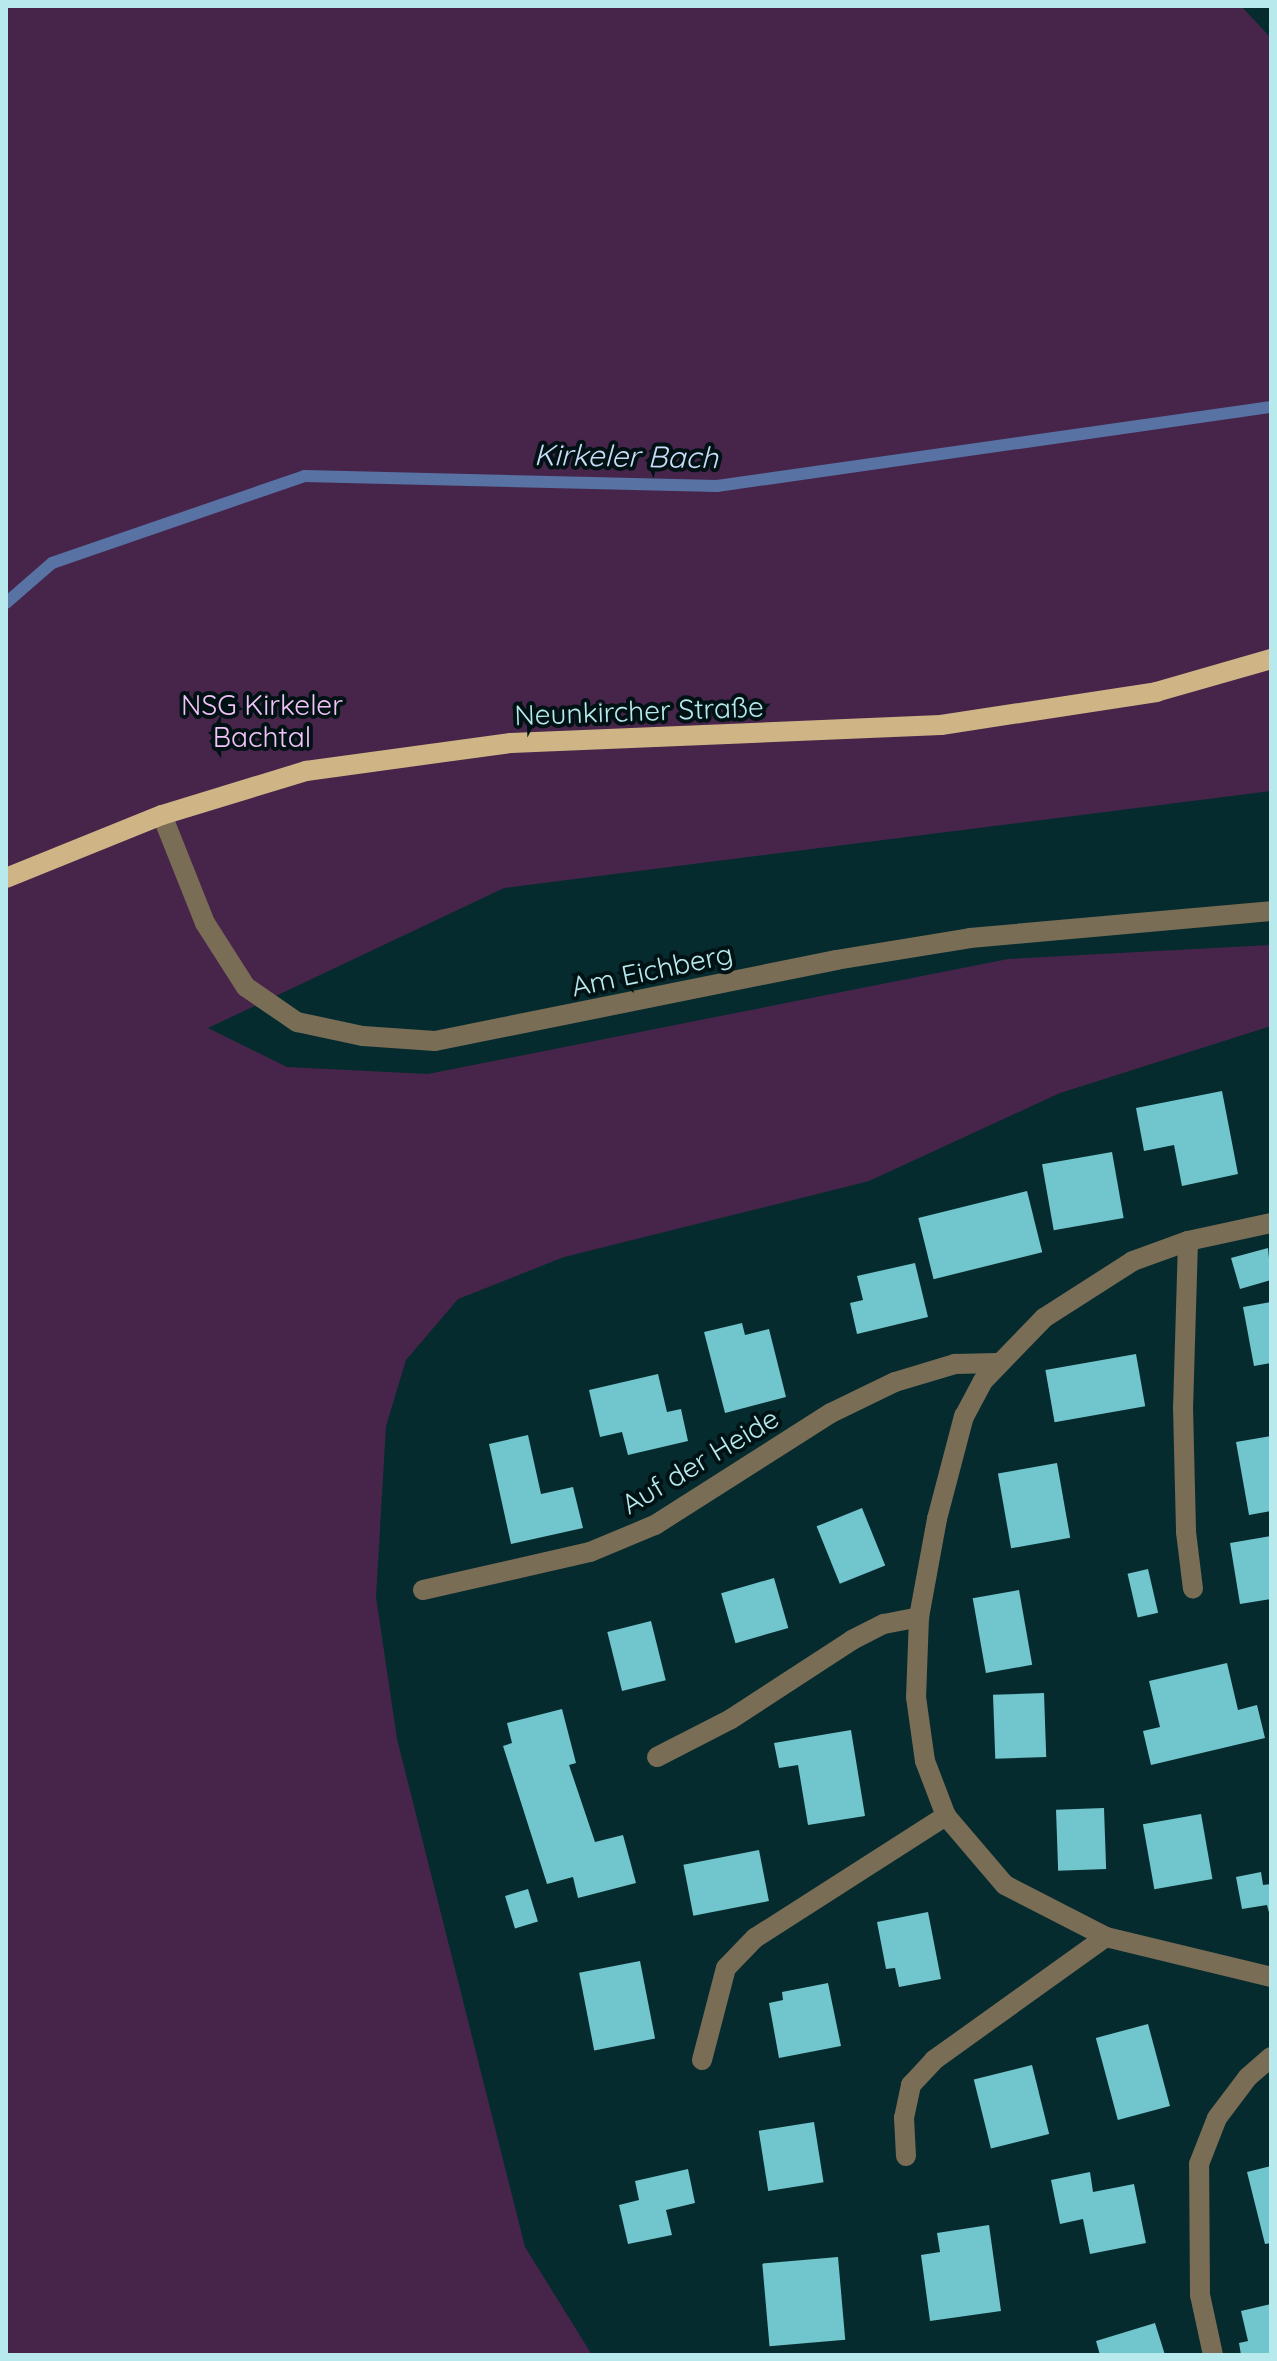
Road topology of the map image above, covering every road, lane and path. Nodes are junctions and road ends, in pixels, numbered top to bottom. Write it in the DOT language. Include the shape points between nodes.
graph roads {
  1 [pos="1271,659"];
  2 [pos="162,815"];
  3 [pos="13,874"];
  4 [pos="1271,911"];
  5 [pos="1271,1223"];
  6 [pos="1188,1241"];
  7 [pos="997,1363"];
  8 [pos="1193,1589"];
  9 [pos="423,1590"];
  10 [pos="919,1617"];
  11 [pos="657,1757"];
  12 [pos="946,1816"];
  13 [pos="1106,1937"];
  14 [pos="1271,1977"];
  15 [pos="1271,2057"];
  16 [pos="702,2060"];
  17 [pos="906,2156"];
  18 [pos="1213,2355"];
  1 -- 2 [label="main road, Neunkircher Straße" via="1156,692 941,725 511,743 399,756 306,771"];
  2 -- 3 [label="main road, Neunkircher Straße"];
  2 -- 4 [label="street, Am Eichberg" via="205,923 246,987 297,1022 363,1036 435,1041 970,938"];
  5 -- 6 [label="street"];
  6 -- 7 [label="street" via="1133,1261 1086,1288 1044,1318"];
  6 -- 8 [label="street" via="1183,1407"];
  7 -- 9 [label="street, Auf der Heide" via="955,1364 895,1382 831,1413 655,1525 590,1552"];
  7 -- 10 [label="street" via="964,1416"];
  10 -- 11 [label="street" via="884,1624 852,1640 731,1719"];
  10 -- 12 [label="street" via="916,1697 925,1761"];
  12 -- 13 [label="street" via="1005,1885"];
  12 -- 16 [label="street" via="755,1938 726,1968"];
  13 -- 14 [label="street"];
  13 -- 17 [label="street" via="934,2060 911,2085 904,2118"];
  15 -- 18 [label="street" via="1217,2118 1199,2164 1200,2295"];
}
